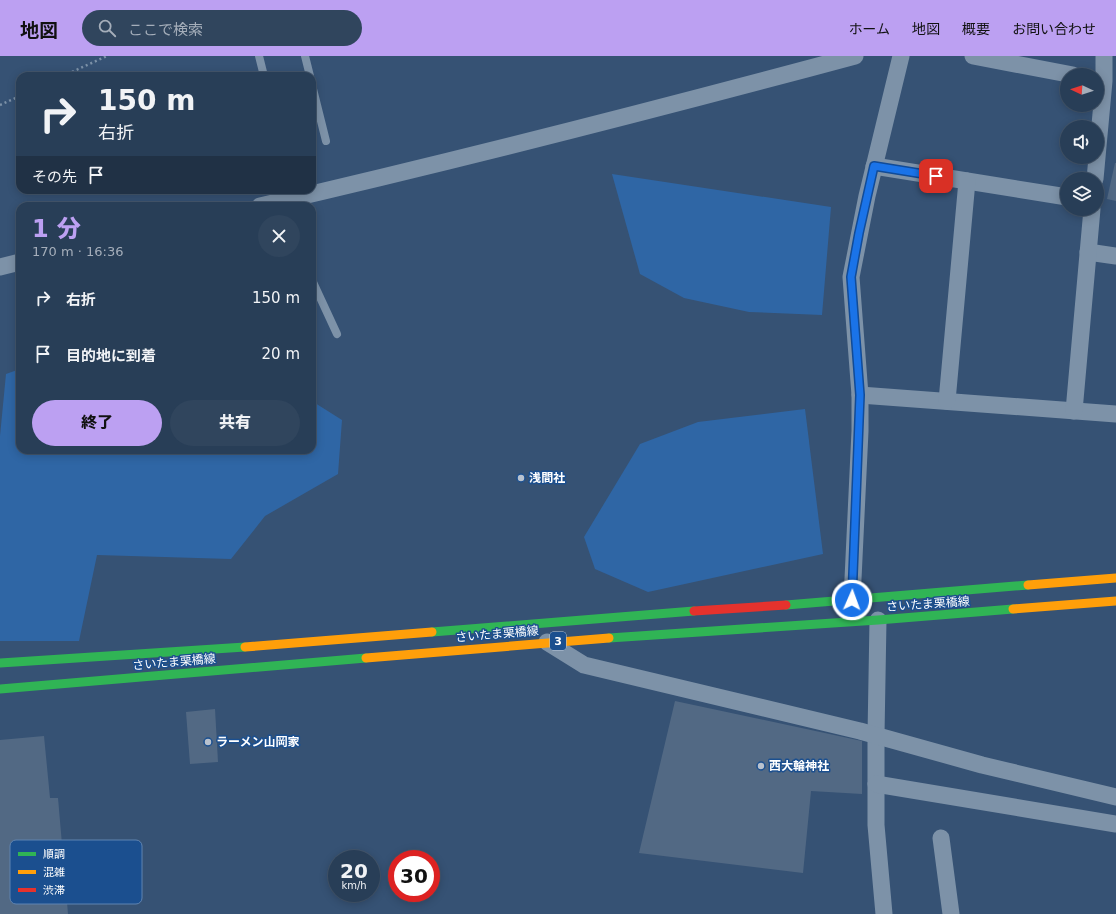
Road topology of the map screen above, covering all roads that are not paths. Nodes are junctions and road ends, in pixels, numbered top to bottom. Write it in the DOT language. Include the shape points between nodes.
graph roads {
  1 [pos="259,56"];
  2 [pos="304,56"];
  3 [pos="855,56"];
  4 [pos="901,56"];
  5 [pos="973,56"];
  6 [pos="1105,71"];
  7 [pos="263,72"];
  8 [pos="309,72"];
  9 [pos="1060,73"];
  10 [pos="316,102"];
  11 [pos="326,141"];
  12 [pos="874,166"];
  13 [pos="1096,172"];
  14 [pos="967,181"];
  15 [pos="1060,196"];
  16 [pos="283,202"];
  17 [pos="1091,216"];
  18 [pos="1088,252"];
  19 [pos="1116,256"];
  20 [pos="16,263"];
  21 [pos="0,267"];
  22 [pos="316,289"];
  23 [pos="337,334"];
  24 [pos="860,395"];
  25 [pos="947,401"];
  26 [pos="1074,411"];
  27 [pos="1116,414"];
  28 [pos="1116,578"];
  29 [pos="852,600"];
  30 [pos="1116,601"];
  31 [pos="878,620"];
  32 [pos="547,642"];
  33 [pos="0,662"];
  34 [pos="0,690"];
  35 [pos="876,735"];
  36 [pos="876,784"];
  37 [pos="1116,796"];
  38 [pos="1116,824"];
  39 [pos="941,838"];
  40 [pos="884,914"];
  41 [pos="951,914"];
  1 -- 7 [label="lane"];
  2 -- 8 [label="lane"];
  3 -- 16 [label="street" via="708,96"];
  4 -- 12 [label="street"];
  5 -- 9 [label="street"];
  6 -- 13 [label="street"];
  10 -- 11 [label="lane"];
  12 -- 14 [label="street"];
  12 -- 24 [label="street" via="851,277"];
  14 -- 15 [label="street"];
  14 -- 25 [label="street"];
  17 -- 18 [label="street"];
  18 -- 19 [label="street"];
  18 -- 26 [label="street"];
  20 -- 21 [label="street"];
  22 -- 23 [label="lane"];
  24 -- 25 [label="street"];
  24 -- 29 [label="street"];
  25 -- 26 [label="street"];
  26 -- 27 [label="street"];
  28 -- 29 [label="main road, さいたま栗橋線 / 3"];
  29 -- 33 [label="main road, さいたま栗橋線 / 3" via="302,643"];
  30 -- 31 [label="main road, さいたま栗橋線 / 3"];
  31 -- 32 [label="main road, さいたま栗橋線 / 3"];
  31 -- 35 [label="street"];
  32 -- 34 [label="main road, さいたま栗橋線 / 3"];
  32 -- 35 [label="street" via="584,666"];
  35 -- 36 [label="street"];
  35 -- 37 [label="street" via="982,765"];
  36 -- 38 [label="street"];
  36 -- 40 [label="street" via="876,825"];
  39 -- 41 [label="street"];
}
